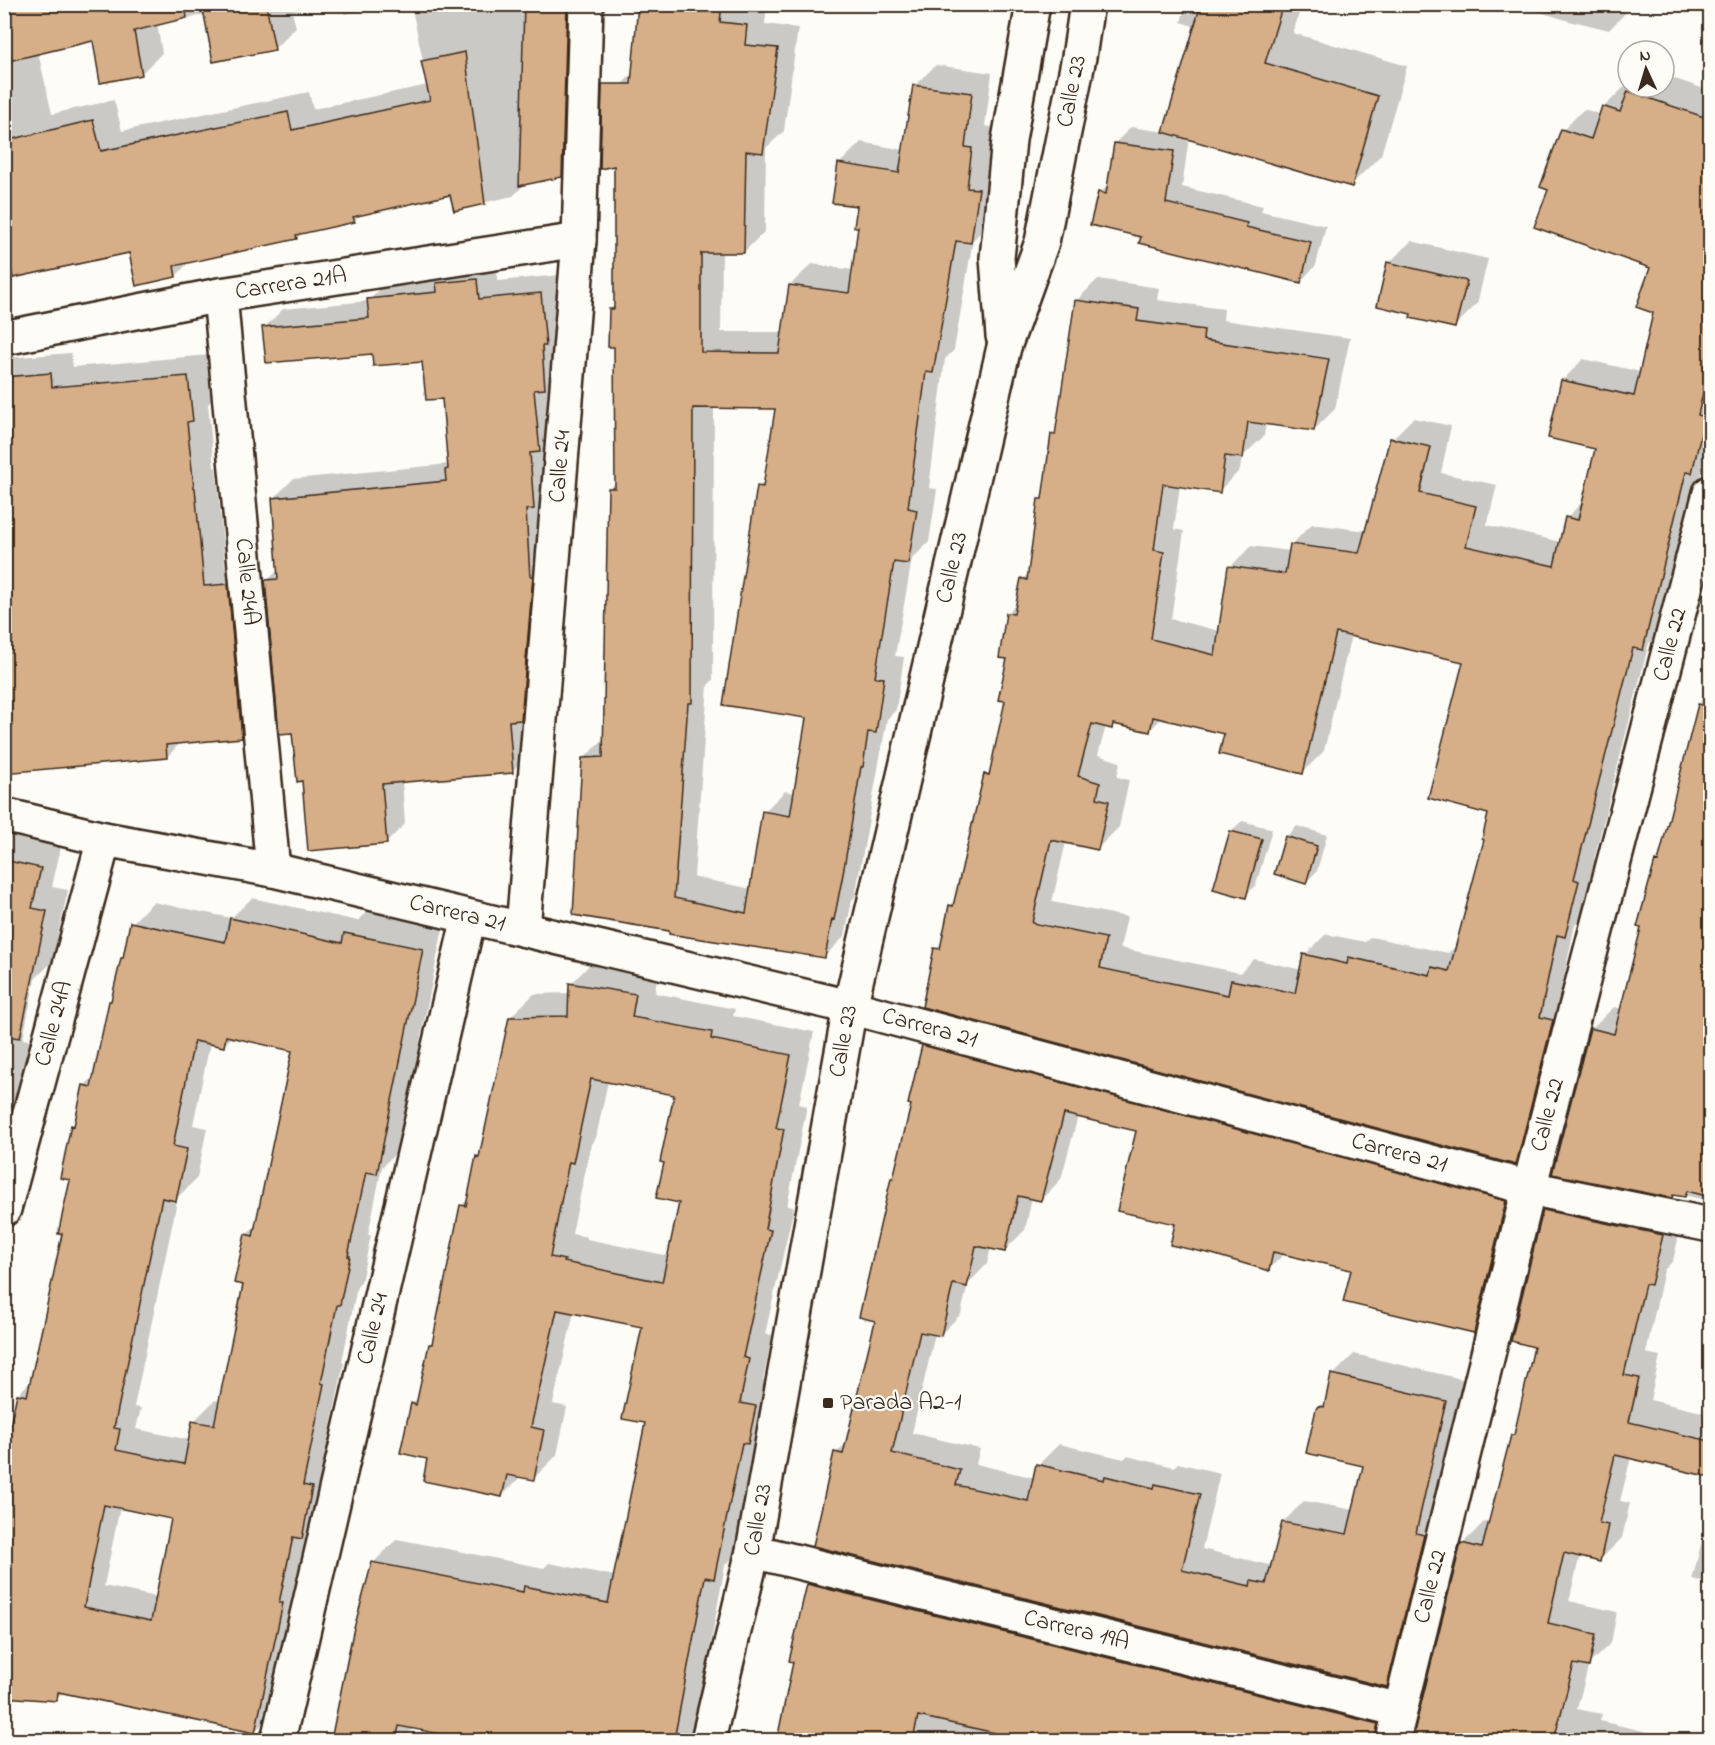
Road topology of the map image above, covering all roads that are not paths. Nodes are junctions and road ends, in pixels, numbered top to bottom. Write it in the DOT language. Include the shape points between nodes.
graph roads {
  1 [pos="586,4"];
  2 [pos="1033,4"];
  3 [pos="1087,4"];
  4 [pos="579,240"];
  5 [pos="220,295"];
  6 [pos="4,338"];
  7 [pos="1004,347"];
  8 [pos="1710,493"];
  9 [pos="4,815"];
  10 [pos="104,839"];
  11 [pos="273,870"];
  12 [pos="469,918"];
  13 [pos="523,929"];
  14 [pos="850,1007"];
  15 [pos="1529,1188"];
  16 [pos="4,1209"];
  17 [pos="1710,1225"];
  18 [pos="753,1551"];
  19 [pos="1396,1725"];
  20 [pos="278,1740"];
  21 [pos="708,1740"];
  1 -- 4 [label="street, Calle 24"];
  2 -- 7 [label="street, Calle 23" via="1009,140 997,258"];
  3 -- 7 [label="street, Calle 23" via="1042,242"];
  4 -- 5 [label="street, Carrera 21A"];
  4 -- 13 [label="street, Calle 24"];
  5 -- 6 [label="street, Carrera 21A"];
  5 -- 11 [label="street, Calle 24A"];
  7 -- 14 [label="street, Calle 23"];
  8 -- 15 [label="street, Calle 22"];
  9 -- 10 [label="street, Carrera 21"];
  10 -- 11 [label="street, Carrera 21"];
  10 -- 16 [label="street, Calle 24A"];
  11 -- 12 [label="street, Carrera 21"];
  12 -- 13 [label="street, Carrera 21"];
  12 -- 20 [label="street, Calle 24"];
  13 -- 14 [label="street, Carrera 21"];
  14 -- 15 [label="street, Carrera 21"];
  14 -- 18 [label="street, Calle 23"];
  15 -- 17 [label="street, Carrera 21"];
  15 -- 19 [label="street, Calle 22"];
  18 -- 19 [label="street, Carrera 19A"];
  18 -- 21 [label="street, Calle 23"];
}
